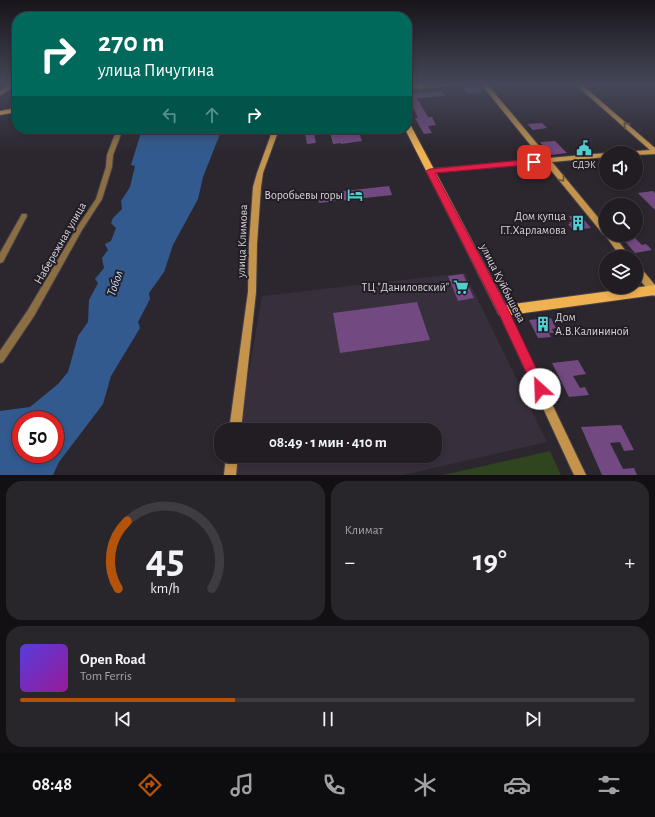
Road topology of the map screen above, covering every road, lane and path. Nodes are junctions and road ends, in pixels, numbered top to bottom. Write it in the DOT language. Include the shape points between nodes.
graph roads {
  1 [pos="502,106"];
  2 [pos="603,106"];
  3 [pos="12,111"];
  4 [pos="0,113"];
  5 [pos="118,134"];
  6 [pos="274,134"];
  7 [pos="411,134"];
  8 [pos="655,151"];
  9 [pos="643,152"];
  10 [pos="599,156"];
  11 [pos="548,161"];
  12 [pos="430,171"];
  13 [pos="24,216"];
  14 [pos="599,223"];
  15 [pos="614,242"];
  16 [pos="621,250"];
  17 [pos="0,260"];
  18 [pos="643,277"];
  19 [pos="655,291"];
  20 [pos="503,311"];
  21 [pos="0,358"];
  22 [pos="236,423"];
  23 [pos="231,463"];
  24 [pos="230,475"];
  25 [pos="580,475"];
  1 -- 11 [label="street"];
  8 -- 2 [label="street, one-way"];
  3 -- 4 [label="main road"];
  5 -- 21 [label="street, Набережная улица" via="99,198 31,313"];
  6 -- 22 [label="street, улица Климова" via="257,187 252,292"];
  7 -- 12 [label="main road, улица Куйбышева"];
  8 -- 9 [label="street"];
  10 -- 11 [label="street"];
  11 -- 12 [label="street"];
  11 -- 14 [label="street, one-way"];
  12 -- 20 [label="main road, улица Куйбышева"];
  13 -- 17 [label="street"];
  15 -- 16 [label="street"];
  18 -- 19 [label="street"];
  19 -- 20 [label="main road"];
  20 -- 25 [label="street, улица Куйбышева"];
  23 -- 24 [label="street"];
}
